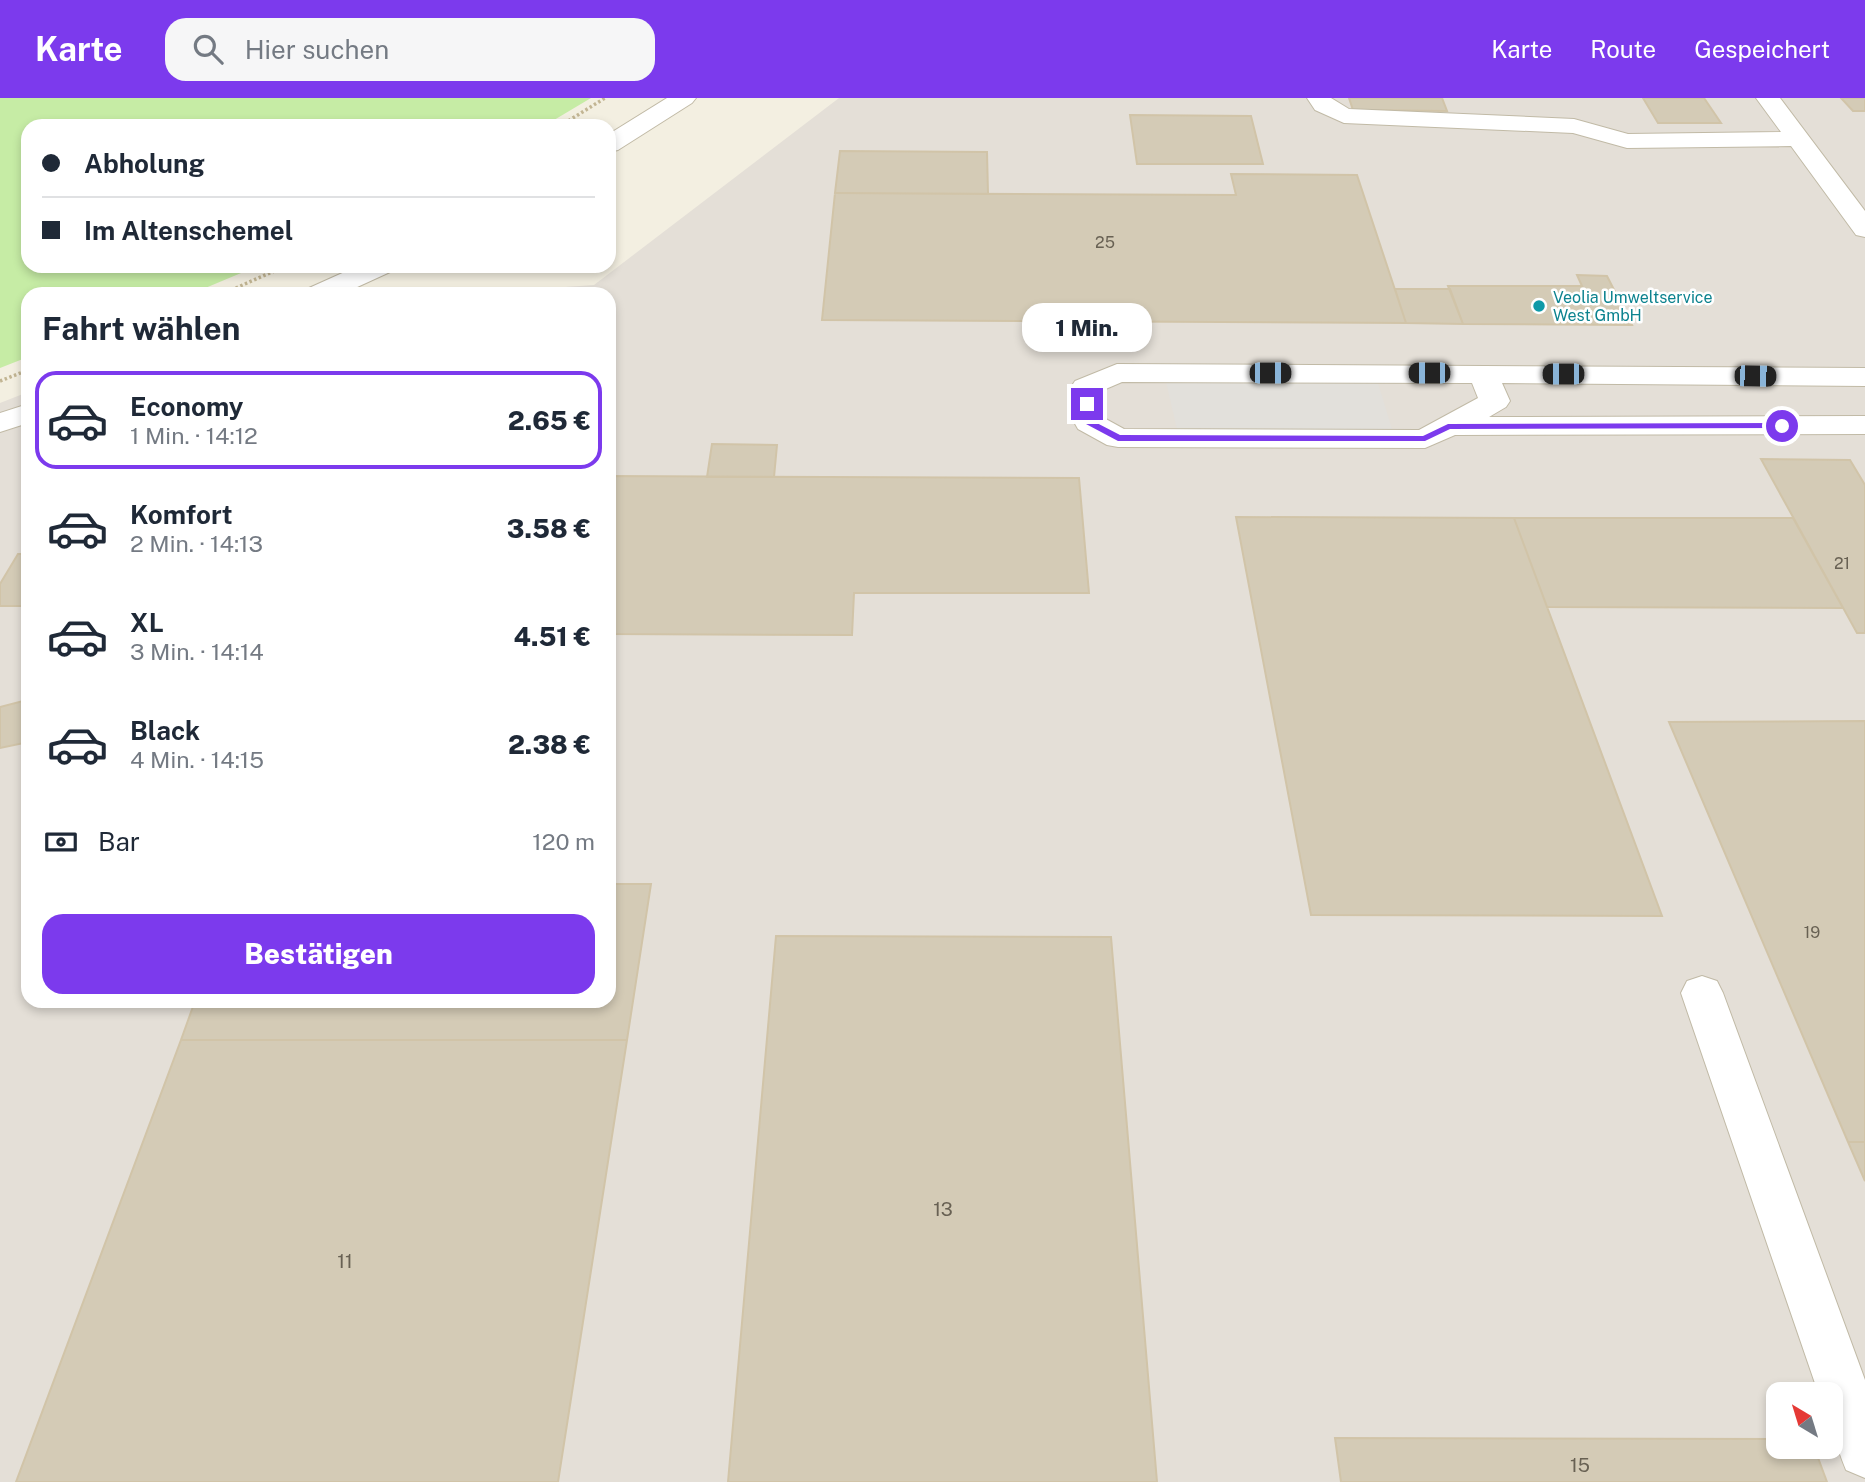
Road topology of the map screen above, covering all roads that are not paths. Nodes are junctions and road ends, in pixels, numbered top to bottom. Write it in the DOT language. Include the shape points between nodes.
graph roads {
  1 [pos="684,98"];
  2 [pos="1319,98"];
  3 [pos="1768,98"];
  4 [pos="1800,139"];
  5 [pos="616,141"];
  6 [pos="1865,229"];
  7 [pos="365,273"];
  8 [pos="334,287"];
  9 [pos="1483,373"];
  10 [pos="1865,376"];
  11 [pos="21,416"];
  12 [pos="0,423"];
  13 [pos="1865,425"];
  14 [pos="1448,426"];
  15 [pos="1702,993"];
  16 [pos="1865,1452"];
  1 -- 5 [label="street"];
  2 -- 4 [label="street" via="1344,116 1574,126 1627,141"];
  3 -- 4 [label="street"];
  4 -- 6 [label="street"];
  7 -- 8 [label="street"];
  9 -- 10 [label="street"];
  9 -- 14 [label="street" via="1495,401"];
  9 -- 14 [label="street" via="1117,373 1086,387 1089,422 1118,438 1425,439"];
  11 -- 12 [label="street"];
  13 -- 14 [label="street"];
  15 -- 16 [label="street"];
}
